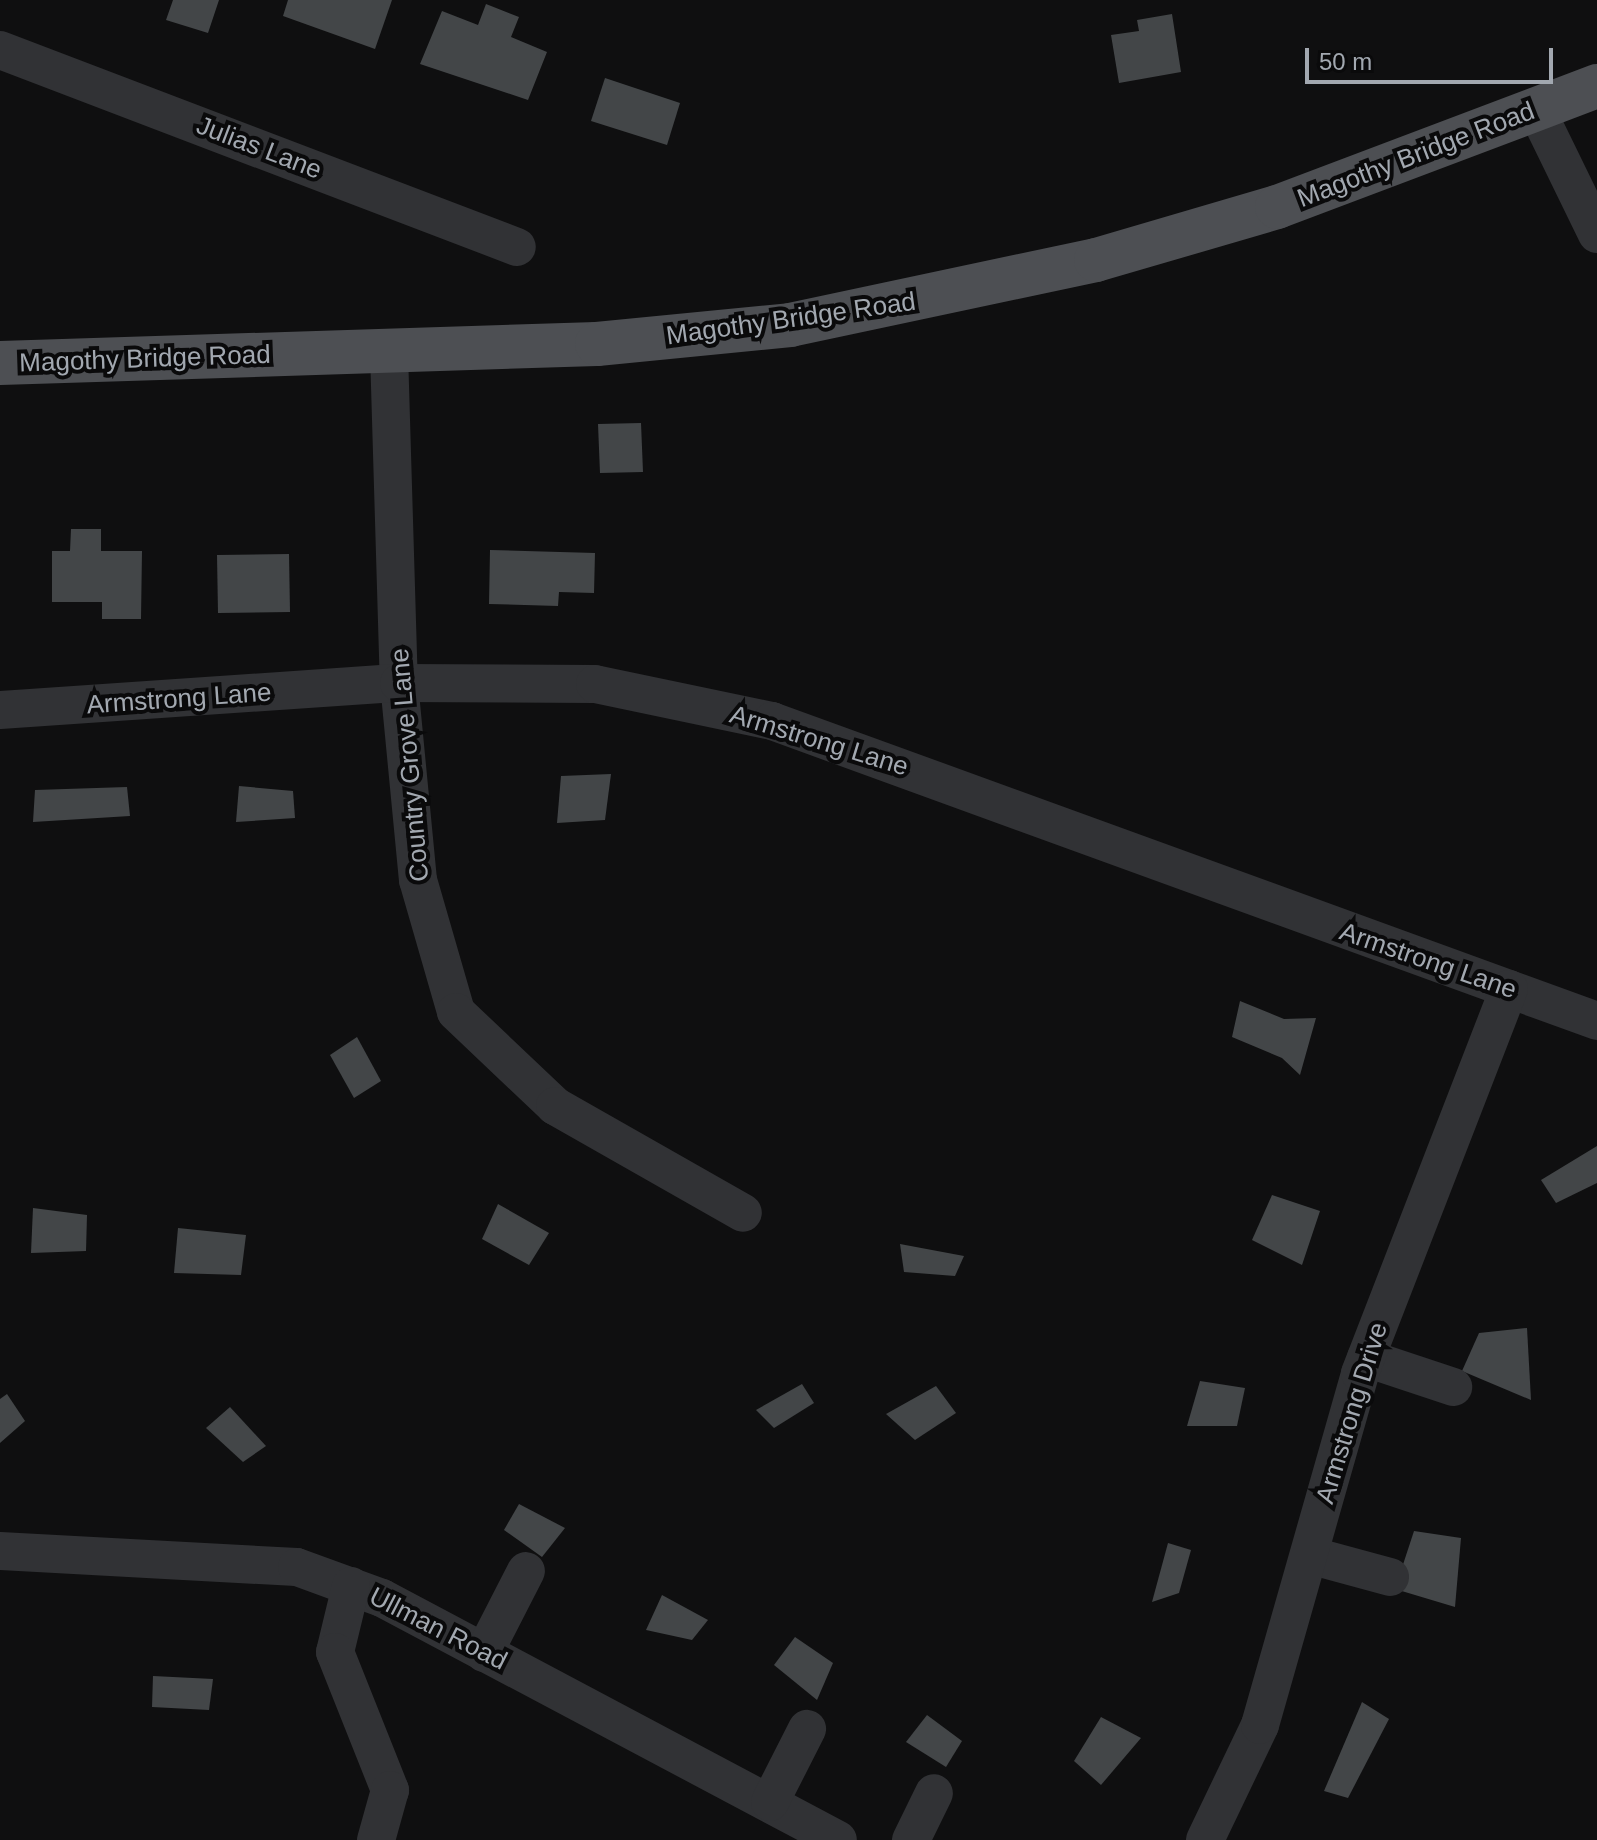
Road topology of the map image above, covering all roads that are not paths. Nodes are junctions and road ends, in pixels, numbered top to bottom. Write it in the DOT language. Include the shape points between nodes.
graph roads {
  1 [pos="0,50"];
  2 [pos="1597,86"];
  3 [pos="1536,109"];
  4 [pos="1597,234"];
  5 [pos="517,247"];
  6 [pos="389,352"];
  7 [pos="0,363"];
  8 [pos="399,683"];
  9 [pos="0,710"];
  10 [pos="1509,989"];
  11 [pos="1597,1021"];
  12 [pos="743,1213"];
  13 [pos="1366,1358"];
  14 [pos="1453,1387"];
  15 [pos="0,1551"];
  16 [pos="1309,1555"];
  17 [pos="526,1571"];
  18 [pos="1390,1577"];
  19 [pos="351,1586"];
  20 [pos="484,1653"];
  21 [pos="807,1729"];
  22 [pos="934,1793"];
  23 [pos="770,1802"];
  24 [pos="376,1840"];
  25 [pos="838,1840"];
  26 [pos="911,1840"];
  27 [pos="1205,1840"];
  1 -- 5 [label="street, Julias Lane"];
  2 -- 3 [label="main road, Magothy Bridge Road"];
  3 -- 4 [label="street"];
  3 -- 6 [label="main road, Magothy Bridge Road" via="1277,207 919,302 790,325 612,343"];
  6 -- 7 [label="main road, Magothy Bridge Road"];
  6 -- 8 [label="street, Country Grove Lane"];
  8 -- 9 [label="street, Armstrong Lane"];
  8 -- 10 [label="street, Armstrong Lane" via="595,684 772,721"];
  8 -- 12 [label="street, Country Grove Lane" via="418,880 456,1012 555,1106"];
  10 -- 11 [label="street, Armstrong Lane"];
  10 -- 13 [label="street, Armstrong Drive"];
  13 -- 14 [label="street"];
  13 -- 16 [label="street, Armstrong Drive"];
  15 -- 19 [label="street, Ullman Road" via="259,1563"];
  16 -- 18 [label="street"];
  16 -- 27 [label="street, Armstrong Drive" via="1260,1725"];
  17 -- 20 [label="street"];
  19 -- 20 [label="street, Ullman Road"];
  19 -- 24 [label="street" via="335,1652 390,1790"];
  20 -- 23 [label="street, Ullman Road"];
  21 -- 23 [label="street"];
  22 -- 26 [label="street"];
  23 -- 25 [label="street, Ullman Road"];
}
